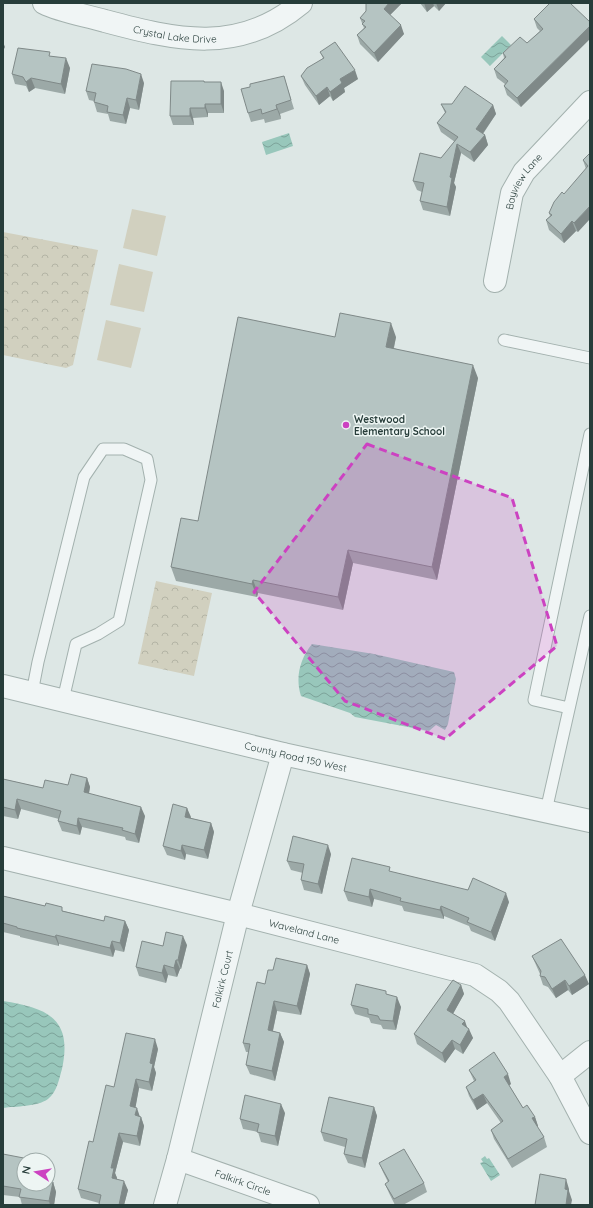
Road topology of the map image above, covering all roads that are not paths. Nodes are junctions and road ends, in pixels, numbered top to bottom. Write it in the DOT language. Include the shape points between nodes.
graph roads {
  1 [pos="44,3"];
  2 [pos="301,3"];
  3 [pos="590,102"];
  4 [pos="494,281"];
  5 [pos="504,340"];
  6 [pos="590,358"];
  7 [pos="590,434"];
  8 [pos="590,616"];
  9 [pos="3,686"];
  10 [pos="32,693"];
  11 [pos="63,700"];
  12 [pos="569,708"];
  13 [pos="282,754"];
  14 [pos="546,811"];
  15 [pos="590,821"];
  16 [pos="3,858"];
  17 [pos="238,914"];
  18 [pos="590,1052"];
  19 [pos="560,1076"];
  20 [pos="590,1133"];
  21 [pos="178,1159"];
  22 [pos="165,1205"];
  23 [pos="308,1205"];
  1 -- 2 [label="street, Crystal Lake Drive" via="181,39 199,40 246,33 282,18"];
  3 -- 4 [label="street, Bayview Lane" via="524,172 512,193"];
  5 -- 6 [label="lane"];
  7 -- 12 [label="lane" via="534,700"];
  8 -- 12 [label="lane"];
  9 -- 10 [label="street, County Road 150 West"];
  10 -- 11 [label="street, County Road 150 West"];
  10 -- 11 [label="lane" via="84,477 103,450 124,449 147,459 152,480 119,621 76,644"];
  11 -- 13 [label="street, County Road 150 West"];
  12 -- 14 [label="lane"];
  13 -- 14 [label="street, County Road 150 West"];
  13 -- 17 [label="street, Falkirk Court"];
  14 -- 15 [label="street, County Road 150 West"];
  16 -- 17 [label="street, Waveland Lane"];
  17 -- 19 [label="street, Waveland Lane" via="475,975 509,1001"];
  17 -- 21 [label="street, Falkirk Court"];
  18 -- 19 [label="street"];
  19 -- 20 [label="street, Waveland Lane"];
  21 -- 22 [label="street, Falkirk Court"];
  21 -- 23 [label="street, Falkirk Circle"];
}
